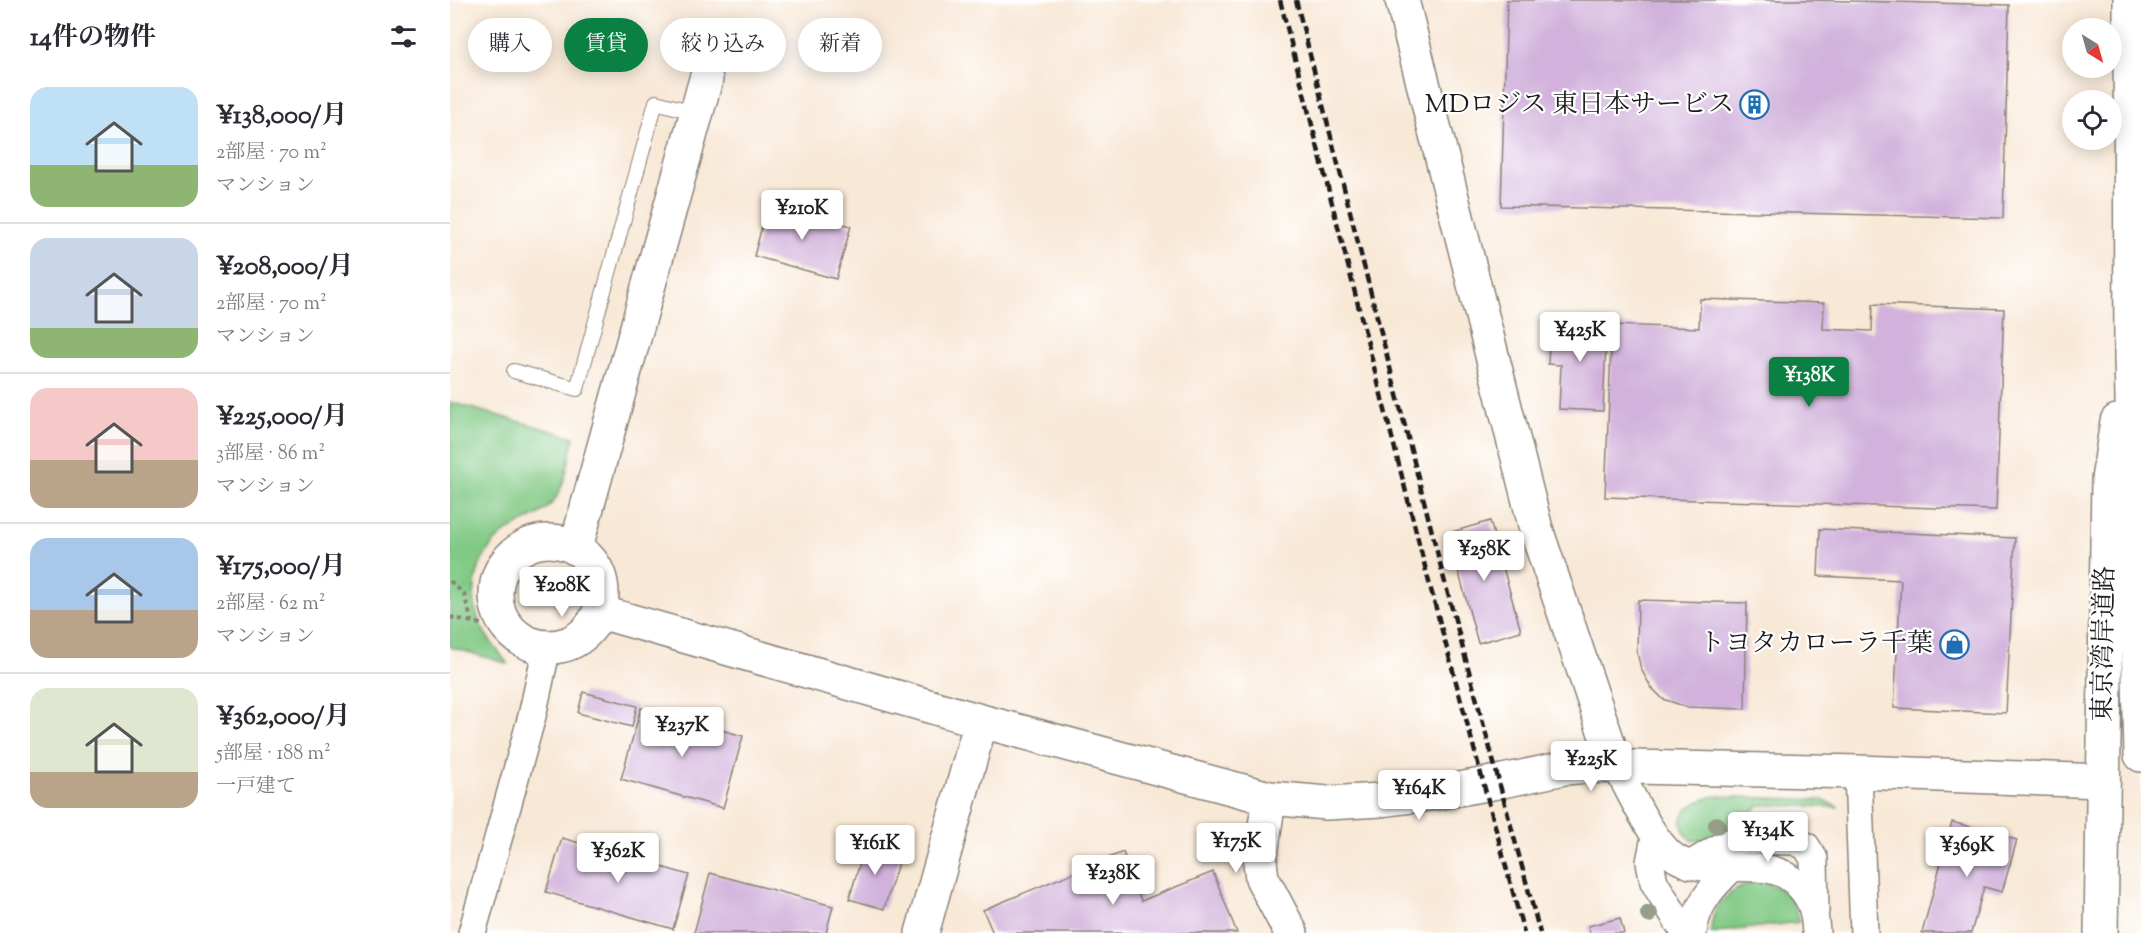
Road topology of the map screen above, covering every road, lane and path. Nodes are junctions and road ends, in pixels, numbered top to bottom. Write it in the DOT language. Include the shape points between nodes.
graph roads {
  1 [pos="1402,0"];
  2 [pos="2130,0"];
  3 [pos="706,79"];
  4 [pos="697,113"];
  5 [pos="2131,358"];
  6 [pos="514,371"];
  7 [pos="576,547"];
  8 [pos="450,581"];
  9 [pos="600,612"];
  10 [pos="450,617"];
  11 [pos="472,622"];
  12 [pos="485,625"];
  13 [pos="547,647"];
  14 [pos="981,721"];
  15 [pos="2141,755"];
  16 [pos="1616,766"];
  17 [pos="1858,772"];
  18 [pos="2103,781"];
  19 [pos="1269,798"];
  20 [pos="1655,837"];
  21 [pos="1690,865"];
  22 [pos="1731,869"];
  23 [pos="1815,923"];
  24 [pos="471,933"];
  25 [pos="922,933"];
  26 [pos="1292,933"];
  27 [pos="1685,933"];
  28 [pos="1694,933"];
  29 [pos="1864,933"];
  30 [pos="2101,933"];
  1 -- 16 [label="main road" via="1536,529"];
  2 -- 5 [label="main road, 東京湾岸道路"];
  3 -- 4 [label="main road"];
  4 -- 6 [label="lane" via="656,102 577,389"];
  4 -- 7 [label="main road"];
  5 -- 15 [label="main road, 東京湾岸道路"];
  5 -- 18 [label="main road, 東京湾岸道路" via="2115,426 2108,480"];
  7 -- 9 [label="main road" via="592,562 602,583"];
  7 -- 13 [label="main road" via="542,540 526,546 511,556 496,587 496,605 514,635 529,644"];
  8 -- 11 [label="path" via="464,594"];
  9 -- 13 [label="main road" via="579,638"];
  9 -- 14 [label="main road"];
  10 -- 11 [label="path"];
  11 -- 12 [label="path"];
  13 -- 24 [label="street" via="532,716"];
  14 -- 19 [label="main road"];
  14 -- 25 [label="main road"];
  16 -- 17 [label="main road"];
  16 -- 19 [label="main road" via="1564,768 1381,800"];
  16 -- 20 [label="street"];
  17 -- 18 [label="main road"];
  17 -- 29 [label="street"];
  18 -- 30 [label="main road, 東京湾岸道路"];
  19 -- 26 [label="main road" via="1260,862 1262,878"];
  20 -- 21 [label="street" via="1667,852"];
  20 -- 27 [label="street" via="1650,862 1654,882"];
  21 -- 22 [label="street"];
  21 -- 23 [label="street" via="1739,840 1794,841 1806,846 1814,859"];
  22 -- 23 [label="street" via="1768,868 1784,873 1806,894"];
  22 -- 28 [label="street" via="1699,908"];
}
